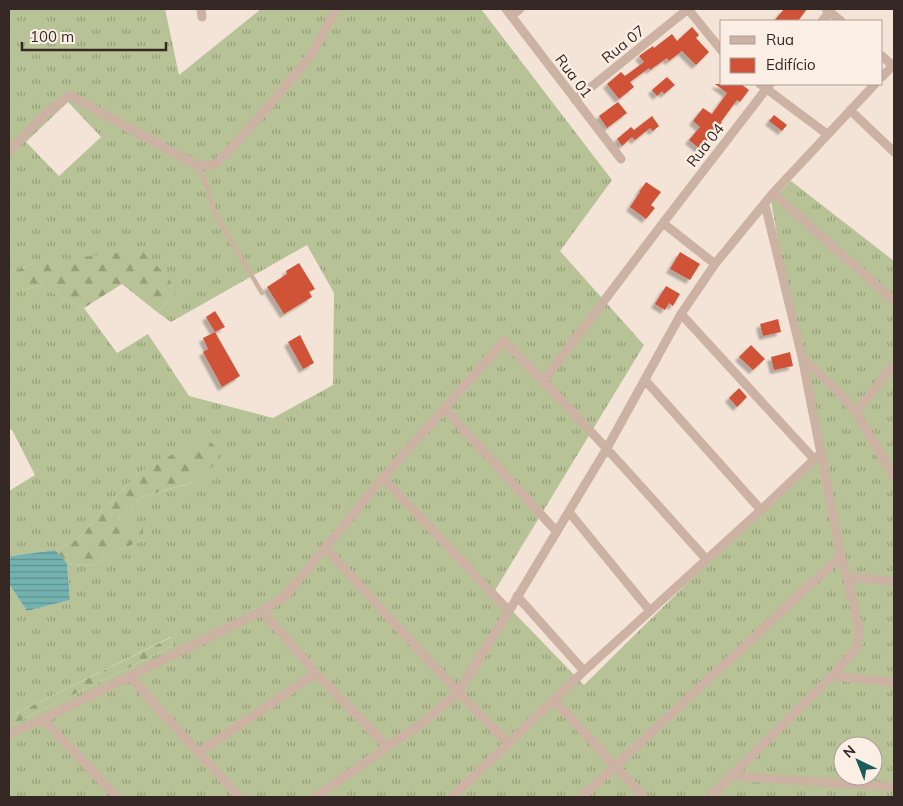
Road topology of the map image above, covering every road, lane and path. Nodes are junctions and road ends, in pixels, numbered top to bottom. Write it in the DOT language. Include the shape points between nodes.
graph roads {
  1 [pos="337,9"];
  2 [pos="520,9"];
  3 [pos="688,9"];
  4 [pos="828,10"];
  5 [pos="509,12"];
  6 [pos="840,20"];
  7 [pos="720,49"];
  8 [pos="883,57"];
  9 [pos="893,65"];
  10 [pos="883,76"];
  11 [pos="766,85"];
  12 [pos="874,85"];
  13 [pos="575,100"];
  14 [pos="850,110"];
  15 [pos="827,134"];
  16 [pos="9,150"];
  17 [pos="894,152"];
  18 [pos="620,159"];
  19 [pos="198,166"];
  20 [pos="773,193"];
  21 [pos="765,204"];
  22 [pos="663,223"];
  23 [pos="715,264"];
  24 [pos="262,293"];
  25 [pos="894,301"];
  26 [pos="681,314"];
  27 [pos="802,357"];
  28 [pos="894,365"];
  29 [pos="544,380"];
  30 [pos="645,380"];
  31 [pos="444,408"];
  32 [pos="856,412"];
  33 [pos="607,448"];
  34 [pos="817,456"];
  35 [pos="894,476"];
  36 [pos="383,478"];
  37 [pos="761,510"];
  38 [pos="569,512"];
  39 [pos="556,531"];
  40 [pos="325,548"];
  41 [pos="841,556"];
  42 [pos="706,559"];
  43 [pos="847,577"];
  44 [pos="894,581"];
  45 [pos="517,596"];
  46 [pos="262,611"];
  47 [pos="508,611"];
  48 [pos="650,611"];
  49 [pos="584,671"];
  50 [pos="316,673"];
  51 [pos="129,676"];
  52 [pos="832,676"];
  53 [pos="894,682"];
  54 [pos="458,692"];
  55 [pos="554,700"];
  56 [pos="43,719"];
  57 [pos="9,734"];
  58 [pos="508,744"];
  59 [pos="387,746"];
  60 [pos="198,754"];
  61 [pos="616,766"];
  62 [pos="733,776"];
  63 [pos="894,787"];
  64 [pos="117,797"];
  65 [pos="239,797"];
  66 [pos="315,797"];
  67 [pos="452,797"];
  68 [pos="582,797"];
  69 [pos="644,797"];
  70 [pos="710,797"];
  1 -- 19 [label="street" via="312,54 269,106 215,164"];
  2 -- 5 [label="street"];
  3 -- 7 [label="street"];
  3 -- 13 [label="street, Rua 07"];
  4 -- 6 [label="street"];
  5 -- 13 [label="street, Rua 01"];
  8 -- 9 [label="street"];
  9 -- 10 [label="street"];
  11 -- 15 [label="street"];
  11 -- 22 [label="street, Rua 04"];
  12 -- 14 [label="street"];
  13 -- 18 [label="street, Rua 01"];
  14 -- 15 [label="street"];
  14 -- 17 [label="street"];
  15 -- 20 [label="street"];
  16 -- 19 [label="street" via="69,95"];
  19 -- 24 [label="lane" via="214,212"];
  20 -- 21 [label="street"];
  20 -- 25 [label="street"];
  21 -- 23 [label="street"];
  21 -- 27 [label="street"];
  22 -- 23 [label="street"];
  22 -- 29 [label="street, Rua 04"];
  23 -- 26 [label="street"];
  26 -- 30 [label="street"];
  26 -- 34 [label="street"];
  27 -- 32 [label="street"];
  27 -- 34 [label="street"];
  28 -- 32 [label="street"];
  29 -- 31 [label="street" via="504,341"];
  29 -- 33 [label="street"];
  30 -- 33 [label="street"];
  30 -- 37 [label="street"];
  31 -- 36 [label="street"];
  31 -- 39 [label="street"];
  32 -- 35 [label="street"];
  33 -- 38 [label="street"];
  33 -- 42 [label="street"];
  34 -- 37 [label="street"];
  34 -- 41 [label="street"];
  36 -- 40 [label="street"];
  36 -- 47 [label="street"];
  37 -- 42 [label="street"];
  38 -- 39 [label="street"];
  38 -- 48 [label="street"];
  39 -- 45 [label="street"];
  40 -- 46 [label="street" via="286,595"];
  40 -- 54 [label="street"];
  41 -- 43 [label="street"];
  41 -- 61 [label="street"];
  42 -- 48 [label="street"];
  43 -- 44 [label="street"];
  43 -- 52 [label="street" via="859,628 857,648"];
  45 -- 47 [label="street"];
  45 -- 49 [label="street"];
  46 -- 50 [label="street"];
  46 -- 51 [label="street"];
  47 -- 54 [label="street"];
  48 -- 49 [label="street"];
  49 -- 55 [label="street"];
  50 -- 59 [label="street"];
  50 -- 60 [label="street"];
  51 -- 56 [label="street"];
  51 -- 60 [label="street"];
  52 -- 53 [label="street"];
  52 -- 62 [label="street"];
  54 -- 58 [label="street"];
  54 -- 59 [label="street" via="425,721"];
  55 -- 58 [label="street"];
  55 -- 61 [label="street"];
  56 -- 57 [label="street"];
  56 -- 64 [label="street"];
  58 -- 67 [label="street"];
  59 -- 66 [label="street"];
  60 -- 65 [label="street"];
  61 -- 68 [label="street"];
  61 -- 69 [label="street"];
  62 -- 63 [label="street"];
  62 -- 70 [label="street"];
}
